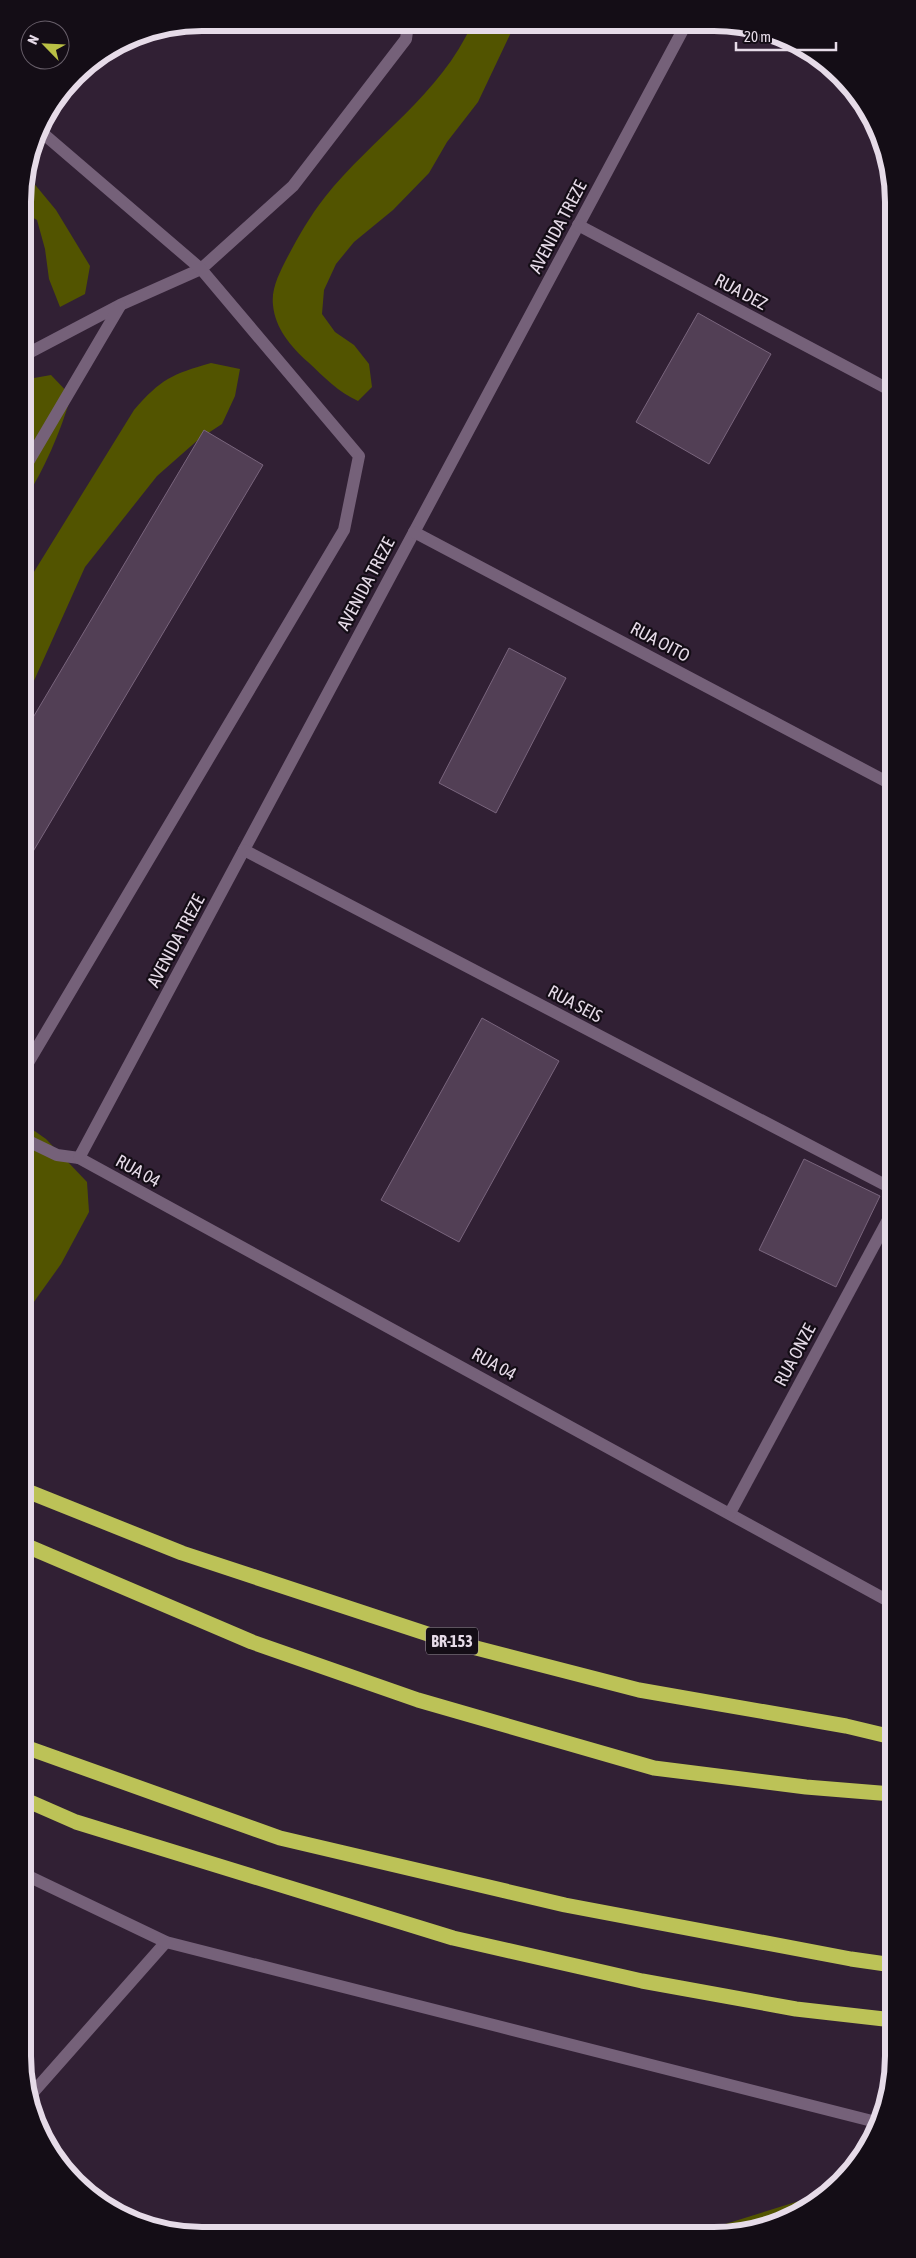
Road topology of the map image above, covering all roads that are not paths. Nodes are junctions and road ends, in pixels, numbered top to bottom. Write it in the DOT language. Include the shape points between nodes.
graph roads {
  1 [pos="682,31"];
  2 [pos="407,32"];
  3 [pos="45,135"];
  4 [pos="578,225"];
  5 [pos="201,269"];
  6 [pos="120,305"];
  7 [pos="32,351"];
  8 [pos="885,387"];
  9 [pos="32,456"];
  10 [pos="414,532"];
  11 [pos="885,781"];
  12 [pos="244,850"];
  13 [pos="32,1059"];
  14 [pos="31,1143"];
  15 [pos="79,1158"];
  16 [pos="884,1185"];
  17 [pos="884,1226"];
  18 [pos="31,1493"];
  19 [pos="730,1513"];
  20 [pos="31,1548"];
  21 [pos="884,1599"];
  22 [pos="884,1735"];
  23 [pos="31,1749"];
  24 [pos="884,1793"];
  25 [pos="31,1802"];
  26 [pos="31,1877"];
  27 [pos="166,1942"];
  28 [pos="884,1963"];
  29 [pos="884,2019"];
  30 [pos="35,2089"];
  31 [pos="872,2121"];
  1 -- 4 [label="street, AVENIDA TREZE"];
  2 -- 5 [label="street" via="406,39 292,186"];
  3 -- 5 [label="street"];
  4 -- 8 [label="street, RUA DEZ"];
  4 -- 10 [label="street, AVENIDA TREZE"];
  5 -- 6 [label="street"];
  5 -- 13 [label="street" via="359,456 344,530"];
  6 -- 7 [label="street"];
  6 -- 9 [label="street"];
  10 -- 11 [label="street, RUA OITO"];
  10 -- 12 [label="street, AVENIDA TREZE"];
  12 -- 15 [label="street, AVENIDA TREZE"];
  12 -- 16 [label="street, RUA SEIS"];
  14 -- 15 [label="street, RUA 04" via="57,1155"];
  15 -- 19 [label="street, RUA 04"];
  17 -- 19 [label="street, RUA ONZE"];
  18 -- 22 [label="highway, BR-153" via="182,1553 449,1641 639,1690"];
  19 -- 21 [label="street, RUA 04"];
  20 -- 24 [label="highway" via="252,1642 418,1700 635,1763 796,1786"];
  23 -- 28 [label="highway" via="280,1838 565,1905"];
  25 -- 29 [label="highway" via="86,1824 453,1938 642,1981 796,2009"];
  26 -- 27 [label="street"];
  27 -- 30 [label="street"];
  27 -- 31 [label="street"];
}
